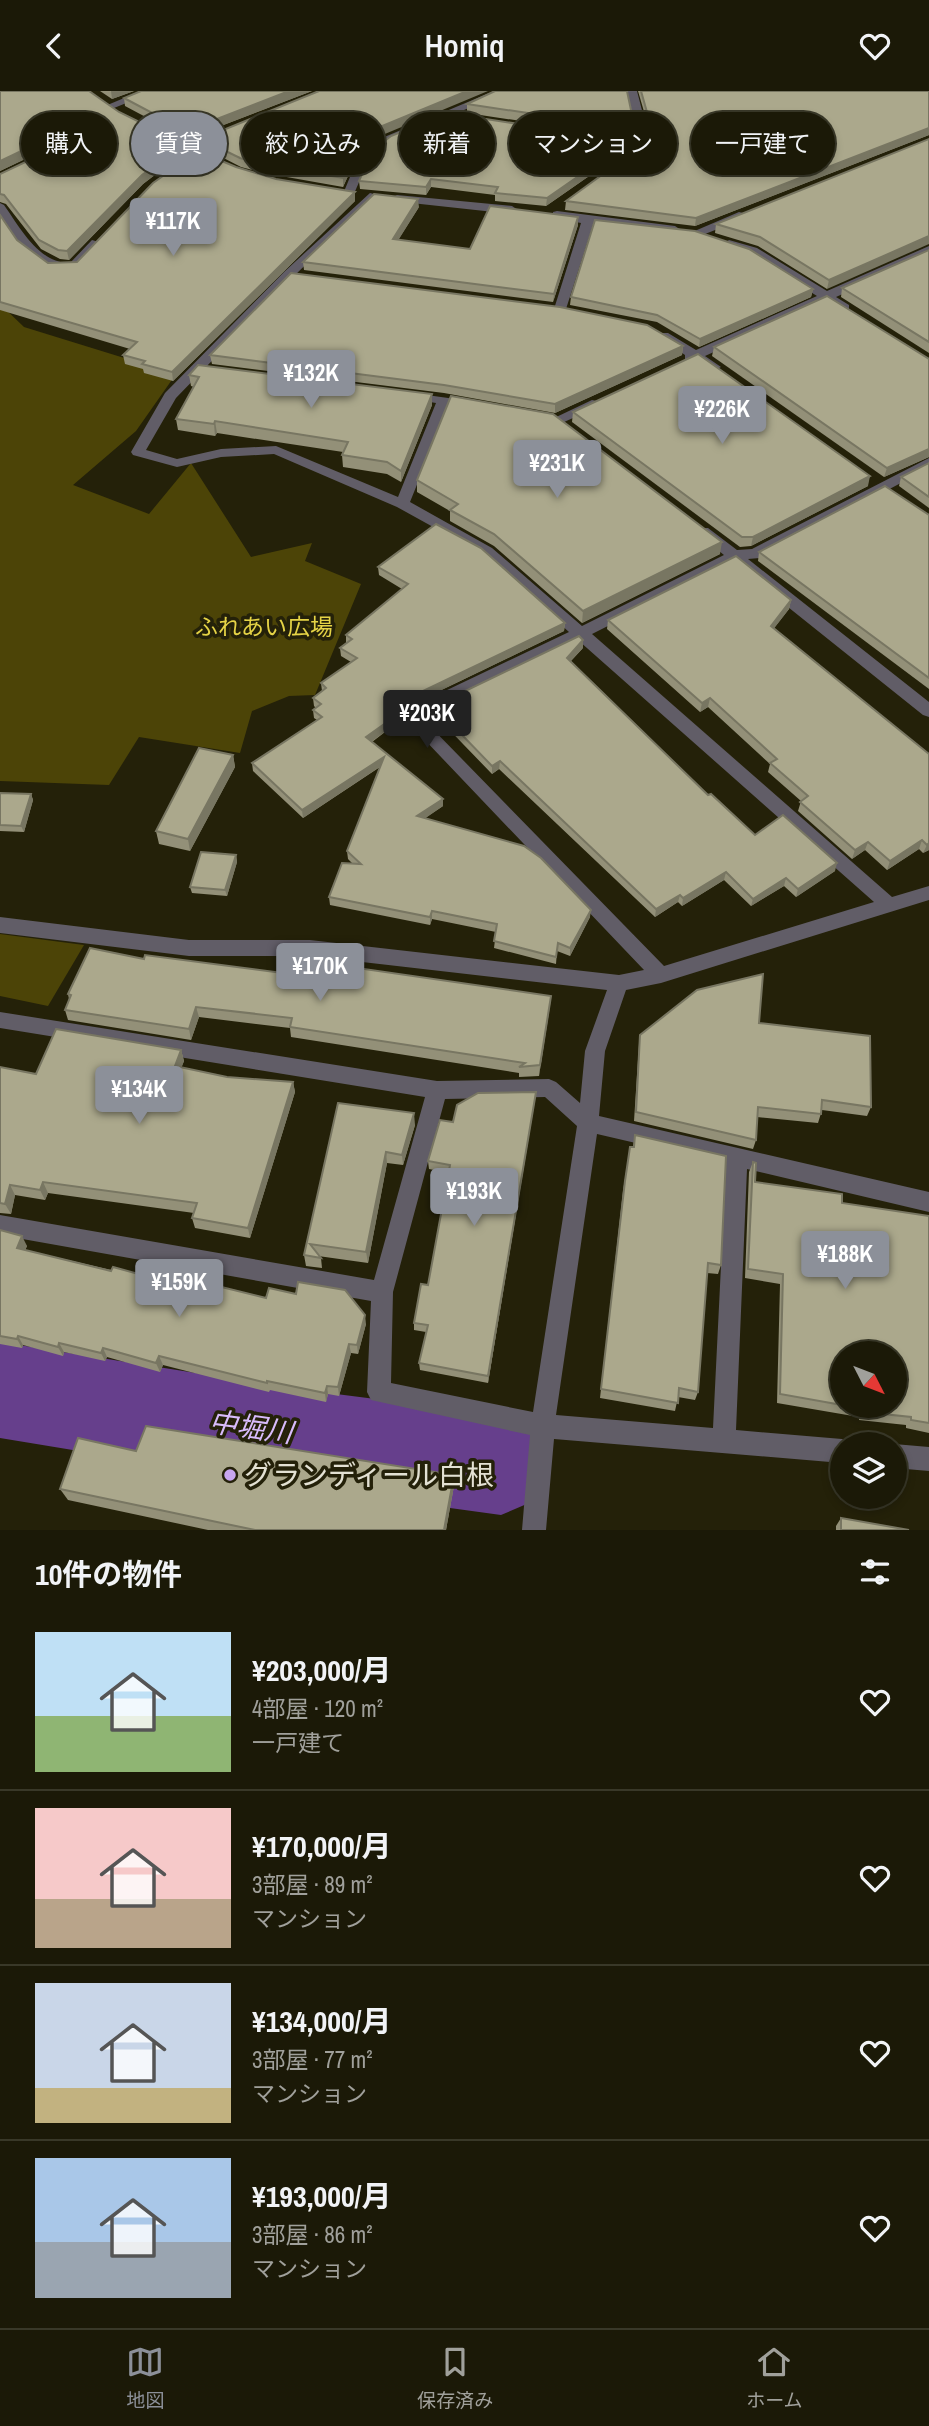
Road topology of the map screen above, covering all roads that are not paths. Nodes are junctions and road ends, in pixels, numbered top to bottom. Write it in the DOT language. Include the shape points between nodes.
graph roads {
  1 [pos="151,91"];
  2 [pos="503,91"];
  3 [pos="632,91"];
  4 [pos="99,98"];
  5 [pos="110,106"];
  6 [pos="453,112"];
  7 [pos="637,112"];
  8 [pos="126,116"];
  9 [pos="399,135"];
  10 [pos="335,192"];
  11 [pos="349,194"];
  12 [pos="370,196"];
  13 [pos="0,207"];
  14 [pos="555,209"];
  15 [pos="522,211"];
  16 [pos="748,212"];
  17 [pos="588,221"];
  18 [pos="696,233"];
  19 [pos="102,237"];
  20 [pos="929,250"];
  21 [pos="826,296"];
  22 [pos="560,309"];
  23 [pos="859,317"];
  24 [pos="651,328"];
  25 [pos="696,355"];
  26 [pos="671,367"];
  27 [pos="729,378"];
  28 [pos="388,393"];
  29 [pos="608,396"];
  30 [pos="444,400"];
  31 [pos="482,406"];
  32 [pos="556,422"];
  33 [pos="929,462"];
  34 [pos="402,504"];
  35 [pos="694,523"];
  36 [pos="736,555"];
  37 [pos="579,634"];
  38 [pos="929,711"];
  39 [pos="929,893"];
  40 [pos="889,905"];
  41 [pos="0,925"];
  42 [pos="661,975"];
  43 [pos="619,983"];
  44 [pos="0,1020"];
  45 [pos="437,1090"];
  46 [pos="588,1123"];
  47 [pos="737,1158"];
  48 [pos="929,1202"];
  49 [pos="0,1225"];
  50 [pos="382,1292"];
  51 [pos="543,1426"];
  52 [pos="724,1439"];
  53 [pos="830,1450"];
  54 [pos="907,1457"];
  55 [pos="929,1459"];
  56 [pos="534,1530"];
  1 -- 5 [label="street"];
  2 -- 6 [label="street"];
  3 -- 7 [label="street"];
  4 -- 5 [label="street"];
  5 -- 8 [label="street"];
  9 -- 11 [label="street" via="365,155"];
  10 -- 11 [label="street"];
  11 -- 12 [label="street"];
  12 -- 15 [label="street"];
  12 -- 34 [label="street" via="202,370 170,396 138,452 177,463 221,453 276,450"];
  13 -- 19 [label="street" via="25,244 56,267 73,266"];
  14 -- 17 [label="street"];
  16 -- 18 [label="street"];
  17 -- 18 [label="street"];
  17 -- 22 [label="street"];
  18 -- 21 [label="street" via="754,251"];
  20 -- 21 [label="street"];
  21 -- 23 [label="street"];
  21 -- 25 [label="street"];
  24 -- 25 [label="street"];
  25 -- 26 [label="street"];
  25 -- 27 [label="street"];
  28 -- 30 [label="street"];
  29 -- 32 [label="street"];
  30 -- 31 [label="street"];
  30 -- 34 [label="street"];
  33 -- 36 [label="street" via="755,554"];
  34 -- 37 [label="street" via="487,551"];
  35 -- 36 [label="street"];
  36 -- 37 [label="street"];
  36 -- 38 [label="street"];
  37 -- 40 [label="street"];
  37 -- 42 [label="street" via="409,715"];
  39 -- 40 [label="street"];
  40 -- 42 [label="street"];
  41 -- 43 [label="street" via="189,948 310,948"];
  42 -- 43 [label="street"];
  43 -- 46 [label="street" via="595,1051"];
  44 -- 45 [label="street"];
  45 -- 46 [label="street" via="550,1088"];
  45 -- 50 [label="street"];
  46 -- 47 [label="street"];
  46 -- 51 [label="street"];
  47 -- 48 [label="street"];
  47 -- 52 [label="street"];
  49 -- 50 [label="street"];
  50 -- 51 [label="street" via="380,1392"];
  51 -- 52 [label="street"];
  51 -- 56 [label="street"];
  52 -- 53 [label="street"];
  54 -- 55 [label="street"];
}
